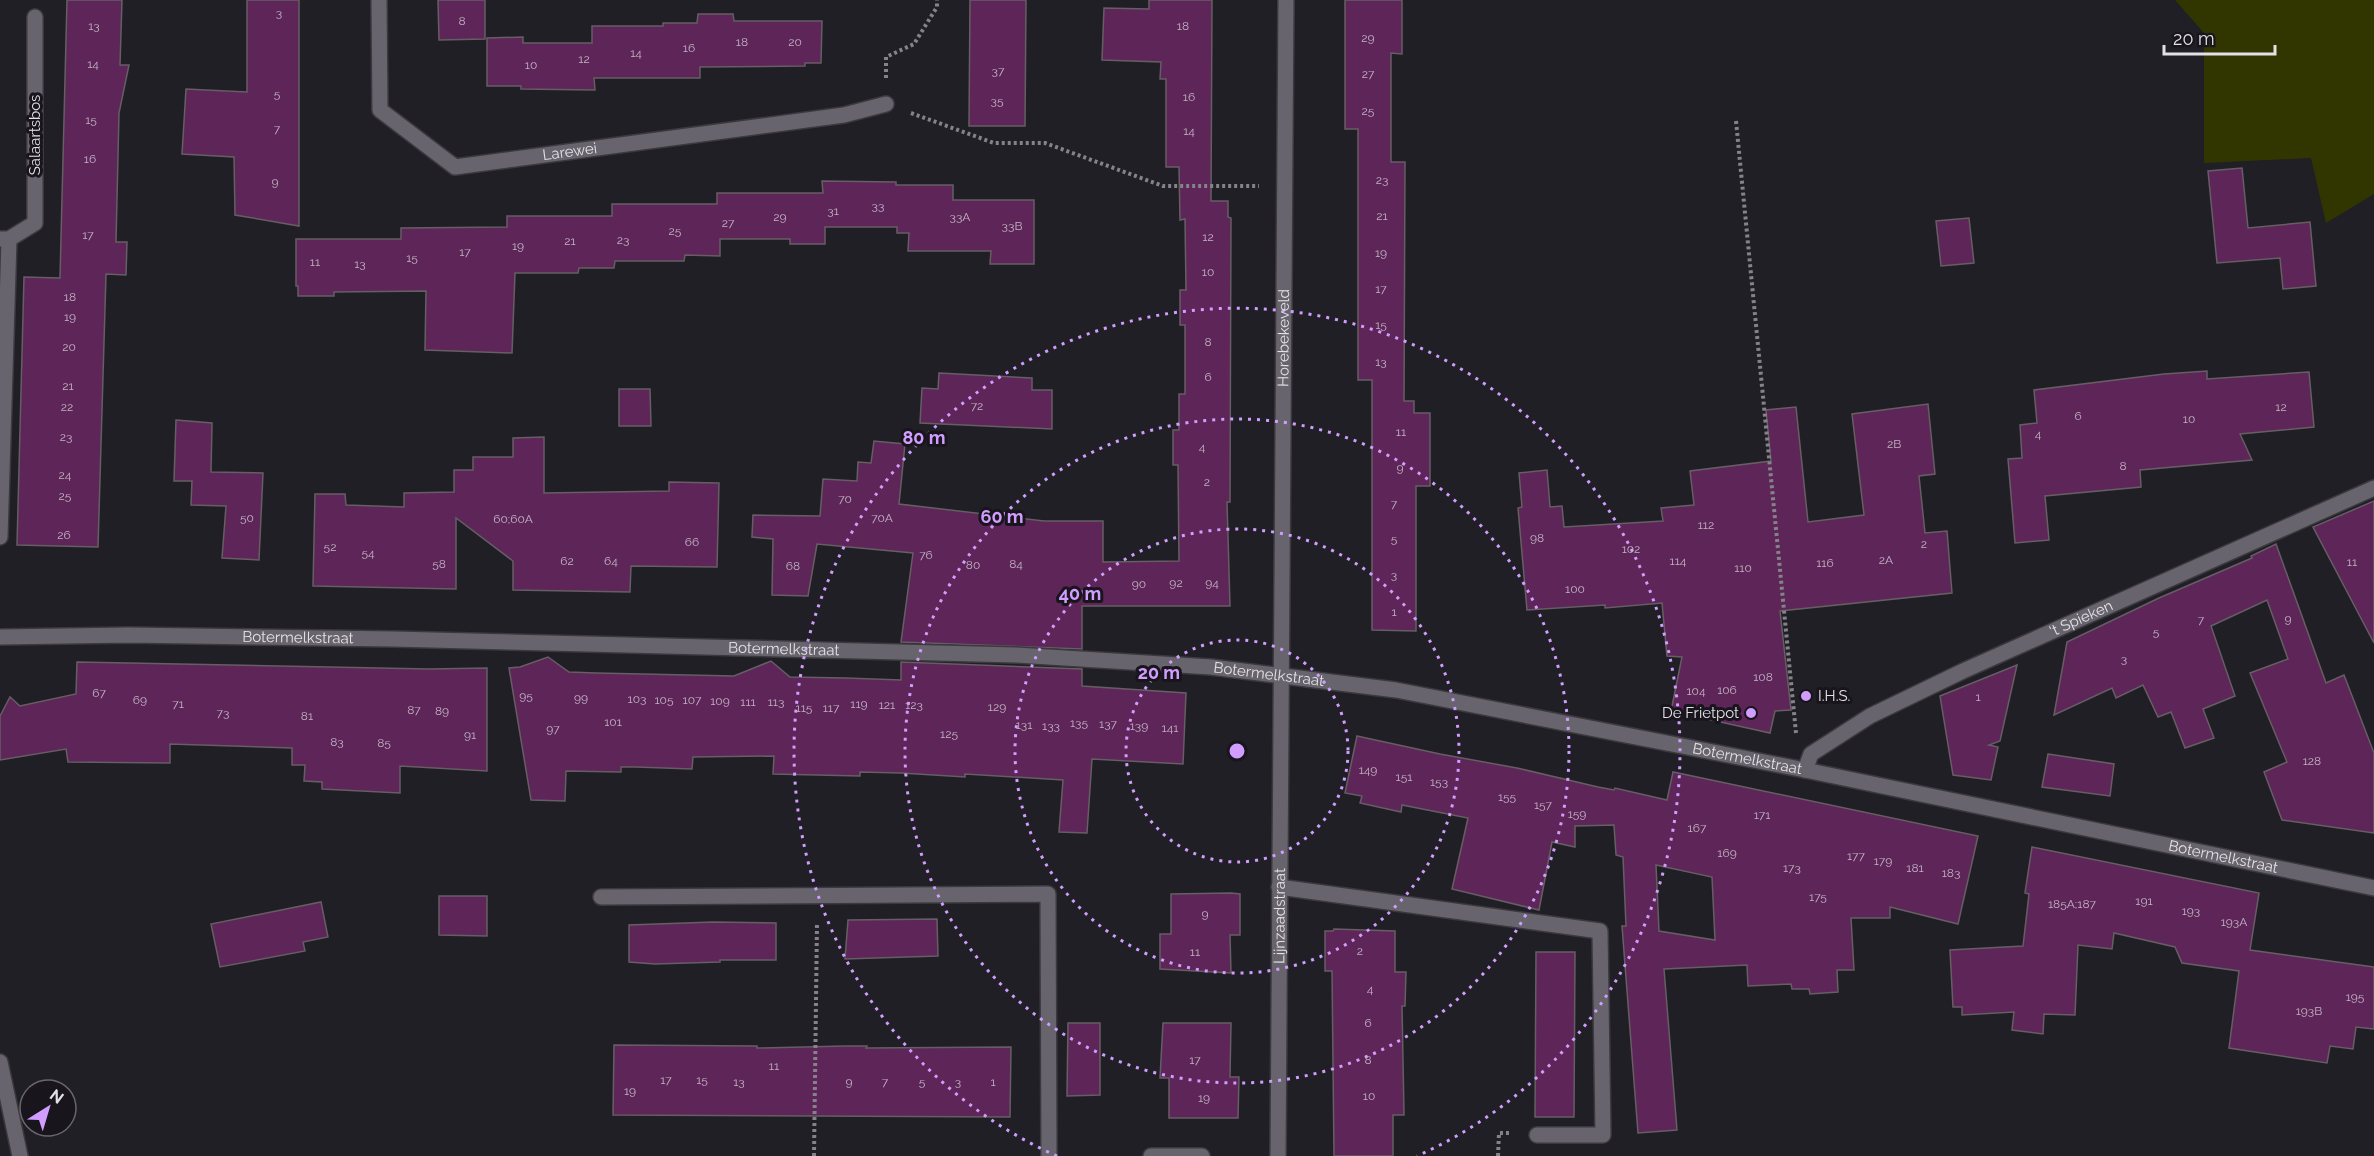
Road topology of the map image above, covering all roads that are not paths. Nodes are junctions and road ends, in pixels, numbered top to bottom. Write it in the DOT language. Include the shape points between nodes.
graph roads {
  1 [pos="379,0"];
  2 [pos="1286,0"];
  3 [pos="35,17"];
  4 [pos="886,104"];
  5 [pos="4,239"];
  6 [pos="2374,488"];
  7 [pos="0,537"];
  8 [pos="0,638"];
  9 [pos="1283,676"];
  10 [pos="1805,770"];
  11 [pos="1280,887"];
  12 [pos="2374,888"];
  13 [pos="602,897"];
  14 [pos="0,1062"];
  15 [pos="1537,1135"];
  16 [pos="20,1156"];
  17 [pos="1049,1156"];
  18 [pos="1151,1156"];
  19 [pos="1202,1156"];
  20 [pos="1278,1156"];
  1 -- 4 [label="street, Larewei" via="380,110 455,166 844,116"];
  2 -- 9 [label="street, Horebekeveld"];
  3 -- 5 [label="street, Salaartsbos" via="35,223"];
  5 -- 7 [label="street, Salaartsbos"];
  6 -- 10 [label="street, 't Spieken" via="1870,716 1811,754"];
  8 -- 9 [label="street, Botermelkstraat" via="141,635 1016,655 1211,667"];
  9 -- 10 [label="street, Botermelkstraat" via="1396,690"];
  9 -- 11 [label="street, Lijnzaadstraat"];
  10 -- 12 [label="street, Botermelkstraat"];
  11 -- 15 [label="street" via="1600,931 1603,1135"];
  11 -- 20 [label="street, Lijnzaadstraat"];
  13 -- 17 [label="street" via="1048,894"];
  14 -- 16 [label="street"];
  18 -- 19 [label="street"];
}
